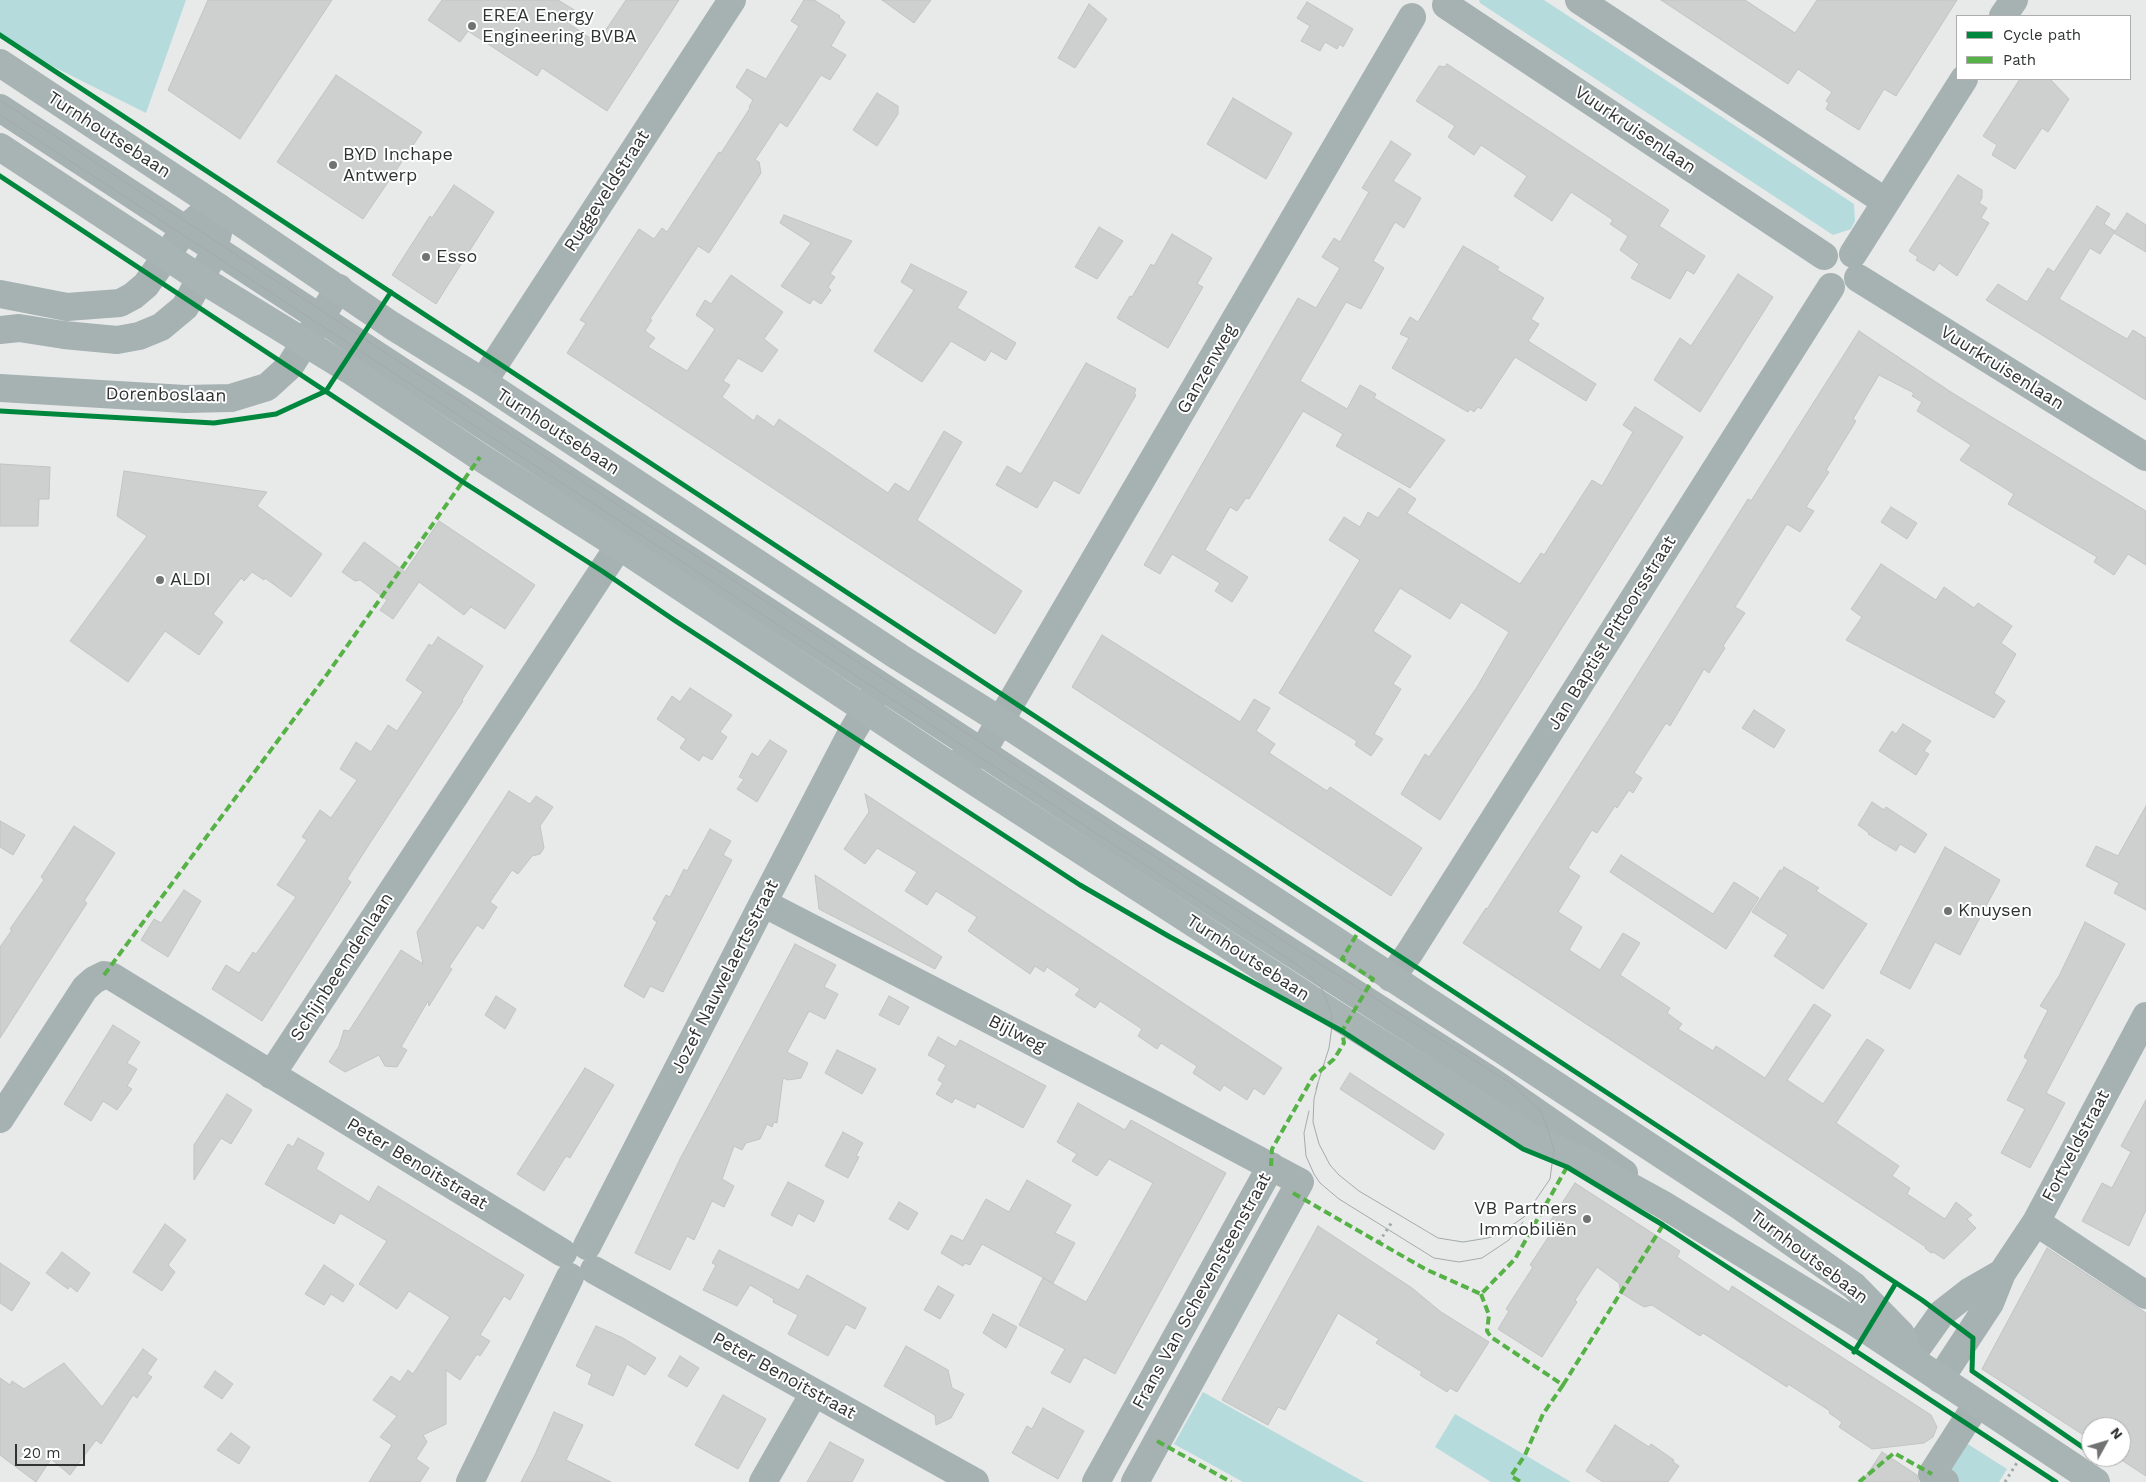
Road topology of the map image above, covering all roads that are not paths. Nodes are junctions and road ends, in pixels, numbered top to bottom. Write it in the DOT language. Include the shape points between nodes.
graph roads {
  1 [pos="732,0"];
  2 [pos="1579,0"];
  3 [pos="2014,0"];
  4 [pos="1447,2"];
  5 [pos="1408,8"];
  6 [pos="2004,15"];
  7 [pos="0,64"];
  8 [pos="1963,80"];
  9 [pos="0,108"];
  10 [pos="0,147"];
  11 [pos="1886,202"];
  12 [pos="218,207"];
  13 [pos="185,229"];
  14 [pos="215,249"];
  15 [pos="1824,256"];
  16 [pos="166,257"];
  17 [pos="1855,266"];
  18 [pos="201,279"];
  19 [pos="1831,287"];
  20 [pos="339,288"];
  21 [pos="0,294"];
  22 [pos="320,318"];
  23 [pos="0,330"];
  24 [pos="305,343"];
  25 [pos="483,382"];
  26 [pos="0,388"];
  27 [pos="2146,457"];
  28 [pos="618,546"];
  29 [pos="899,657"];
  30 [pos="880,685"];
  31 [pos="865,709"];
  32 [pos="1001,721"];
  33 [pos="980,751"];
  34 [pos="944,761"];
  35 [pos="763,903"];
  36 [pos="1391,978"];
  37 [pos="2146,1016"];
  38 [pos="2137,1051"];
  39 [pos="271,1075"];
  40 [pos="1531,1108"];
  41 [pos="0,1119"];
  42 [pos="1653,1149"];
  43 [pos="1271,1166"];
  44 [pos="1662,1204"];
  45 [pos="1740,1206"];
  46 [pos="2036,1222"];
  47 [pos="1719,1240"];
  48 [pos="578,1261"];
  49 [pos="2002,1273"];
  50 [pos="2146,1296"];
  51 [pos="1910,1358"];
  52 [pos="1940,1379"];
  53 [pos="814,1393"];
  54 [pos="1977,1404"];
  55 [pos="2091,1480"];
  56 [pos="470,1482"];
  57 [pos="763,1482"];
  58 [pos="975,1482"];
  59 [pos="1096,1482"];
  60 [pos="1135,1482"];
  61 [pos="1945,1482"];
  1 -- 25 [label="street, Ruggeveldstraat"];
  2 -- 11 [label="street"];
  3 -- 6 [label="street"];
  4 -- 5 [label="street" via="1436,18 1428,20 1420,20"];
  4 -- 15 [label="street, Vuurkruisenlaan"];
  5 -- 32 [label="street, Ganzenweg"];
  7 -- 12 [label="main road, Turnhoutsebaan"];
  8 -- 11 [label="street"];
  9 -- 13 [label="street, Turnhoutsebaan"];
  10 -- 16 [label="main road, Turnhoutsebaan"];
  11 -- 17 [label="street"];
  12 -- 13 [label="street" via="202,214"];
  12 -- 14 [label="street"];
  12 -- 20 [label="main road, Turnhoutsebaan"];
  13 -- 14 [label="street, Turnhoutsebaan"];
  13 -- 16 [label="street"];
  14 -- 18 [label="street"];
  14 -- 22 [label="street, Turnhoutsebaan"];
  15 -- 17 [label="street" via="1835,249 1848,250"];
  15 -- 19 [label="street" via="1819,269"];
  16 -- 18 [label="main road, Turnhoutsebaan"];
  16 -- 21 [label="street" via="146,285 120,303 67,307"];
  17 -- 19 [label="street" via="1849,287"];
  17 -- 27 [label="street, Vuurkruisenlaan"];
  18 -- 23 [label="street" via="185,307 161,327 139,336 117,340 19,328"];
  18 -- 24 [label="main road, Turnhoutsebaan"];
  19 -- 36 [label="street, Jan Baptist Pittoorsstraat"];
  20 -- 22 [label="street, Dorenboslaan"];
  20 -- 25 [label="main road, Turnhoutsebaan"];
  22 -- 24 [label="street, Dorenboslaan"];
  22 -- 30 [label="street, Turnhoutsebaan"];
  24 -- 26 [label="street, Dorenboslaan" via="275,381 231,398 185,399"];
  24 -- 28 [label="main road, Turnhoutsebaan"];
  25 -- 29 [label="main road, Turnhoutsebaan"];
  28 -- 31 [label="main road, Turnhoutsebaan"];
  28 -- 39 [label="street, Schijnbeemdenlaan"];
  29 -- 30 [label="street"];
  29 -- 32 [label="main road, Turnhoutsebaan"];
  30 -- 31 [label="street"];
  30 -- 33 [label="street, Turnhoutsebaan"];
  31 -- 34 [label="main road, Turnhoutsebaan"];
  31 -- 35 [label="street, Jozef Nauwelaertsstraat"];
  32 -- 33 [label="street" via="986,747"];
  32 -- 36 [label="main road, Turnhoutsebaan"];
  33 -- 34 [label="street" via="975,756"];
  33 -- 40 [label="street, Turnhoutsebaan"];
  34 -- 44 [label="main road, Turnhoutsebaan" via="1504,1120"];
  35 -- 43 [label="street, Bijlweg"];
  35 -- 48 [label="street, Jozef Nauwelaertsstraat"];
  36 -- 42 [label="main road, Turnhoutsebaan"];
  37 -- 38 [label="street, Fortveldstraat"];
  38 -- 46 [label="street, Fortveldstraat"];
  39 -- 41 [label="street" via="119,979 104,975 85,988"];
  39 -- 48 [label="street, Peter Benoitstraat"];
  40 -- 42 [label="street, Turnhoutsebaan" via="1581,1121"];
  40 -- 44 [label="street, Turnhoutsebaan" via="1610,1162"];
  42 -- 45 [label="main road, Turnhoutsebaan"];
  43 -- 59 [label="street, Frans Van Schevensteenstraat"];
  43 -- 60 [label="street, Frans Van Schevensteenstraat" via="1300,1182"];
  44 -- 47 [label="main road, Turnhoutsebaan"];
  45 -- 47 [label="main road, Turnhoutsebaan"];
  45 -- 51 [label="main road, Turnhoutsebaan" via="1854,1286 1901,1334"];
  46 -- 49 [label="street, Fortveldstraat"];
  46 -- 50 [label="street"];
  47 -- 51 [label="main road, Turnhoutsebaan"];
  48 -- 53 [label="street, Peter Benoitstraat"];
  48 -- 56 [label="street, Jozef Nauwelaertsstraat"];
  49 -- 51 [label="street, Fortveldstraat" via="1942,1313"];
  49 -- 52 [label="street, Fortveldstraat" via="1990,1303"];
  51 -- 52 [label="main road, Turnhoutsebaan"];
  52 -- 54 [label="main road, Turnhoutsebaan"];
  53 -- 57 [label="street"];
  53 -- 58 [label="street, Peter Benoitstraat"];
  54 -- 55 [label="main road, Turnhoutsebaan"];
  54 -- 61 [label="street" via="1932,1474"];
}
